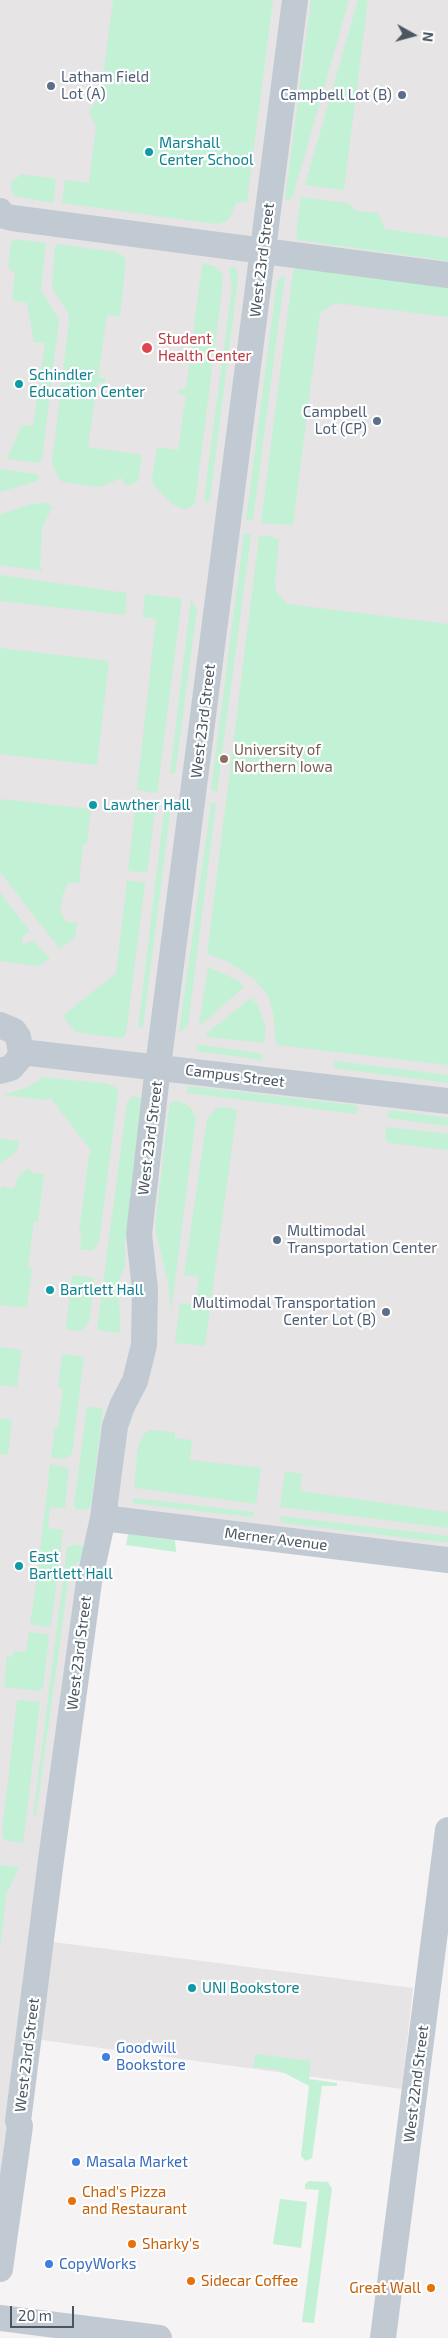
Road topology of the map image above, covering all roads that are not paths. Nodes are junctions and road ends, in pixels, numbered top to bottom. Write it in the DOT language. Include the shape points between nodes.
graph roads {
  1 [pos="295,0"];
  2 [pos="0,211"];
  3 [pos="264,252"];
  4 [pos="448,275"];
  5 [pos="0,1025"];
  6 [pos="21,1052"];
  7 [pos="158,1066"];
  8 [pos="0,1071"];
  9 [pos="448,1101"];
  10 [pos="103,1518"];
  11 [pos="448,1560"];
  12 [pos="448,1830"];
  13 [pos="0,2270"];
  14 [pos="9,2320"];
  15 [pos="159,2338"];
  16 [pos="383,2338"];
  1 -- 3 [label="street, West 23rd Street"];
  2 -- 3 [label="street" via="12,218"];
  3 -- 4 [label="street"];
  3 -- 7 [label="street, West 23rd Street"];
  5 -- 6 [label="street" via="14,1031"];
  6 -- 7 [label="street, Campus Street"];
  6 -- 8 [label="street" via="11,1068"];
  7 -- 9 [label="street, Campus Street"];
  7 -- 10 [label="street, West 23rd Street" via="138,1234 145,1290 144,1345 135,1381 115,1426"];
  10 -- 11 [label="street, Merner Avenue"];
  10 -- 13 [label="street, West 23rd Street" via="89,1582"];
  12 -- 16 [label="street, West 22nd Street"];
  14 -- 15 [label="street"];
}
